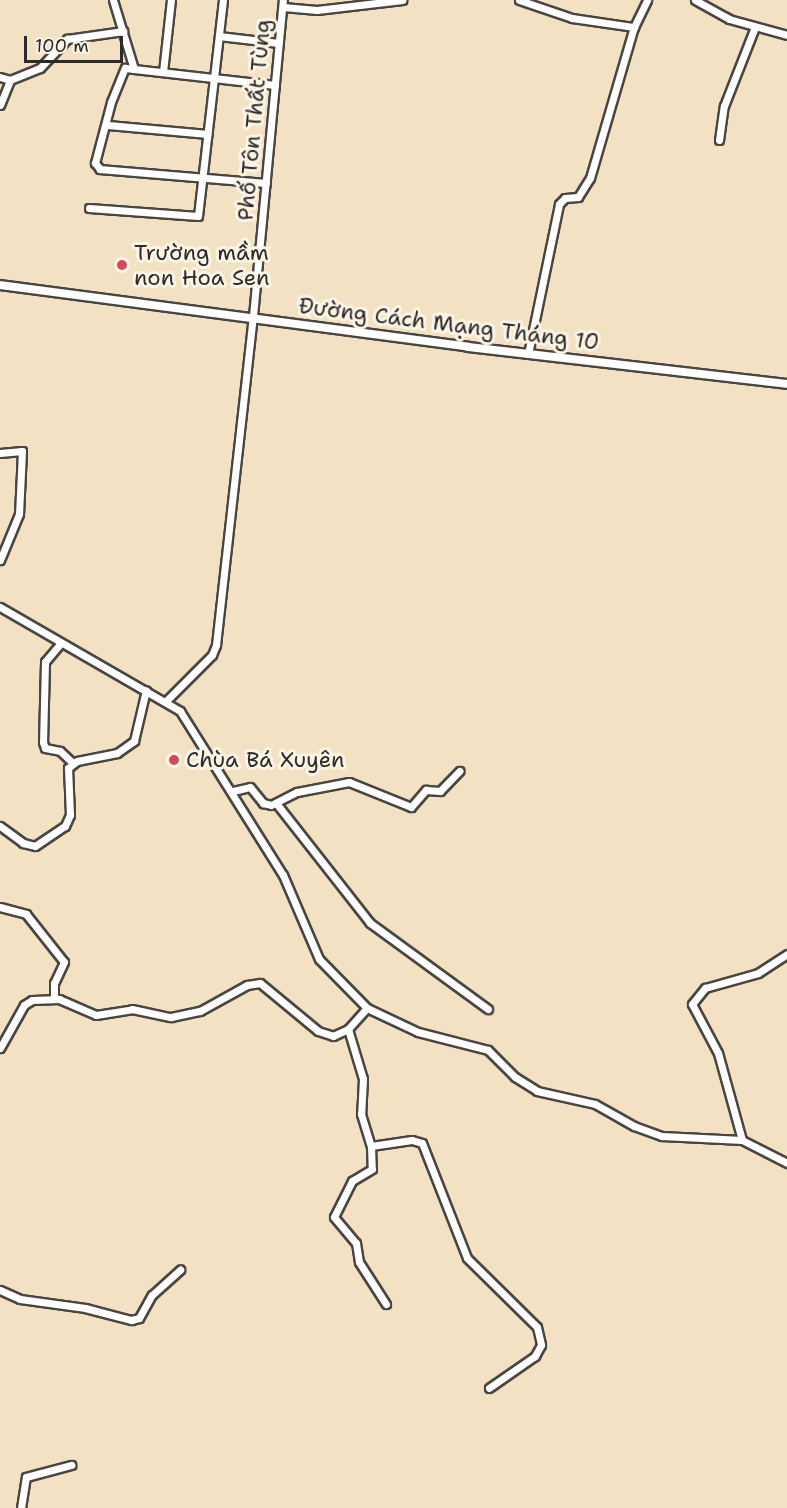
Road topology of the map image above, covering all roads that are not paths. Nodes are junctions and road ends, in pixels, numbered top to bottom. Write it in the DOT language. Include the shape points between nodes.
graph roads {
  1 [pos="113,0"];
  2 [pos="171,0"];
  3 [pos="223,0"];
  4 [pos="402,0"];
  5 [pos="519,0"];
  6 [pos="647,0"];
  7 [pos="695,0"];
  8 [pos="283,4"];
  9 [pos="634,27"];
  10 [pos="754,27"];
  11 [pos="123,32"];
  12 [pos="787,35"];
  13 [pos="219,36"];
  14 [pos="279,43"];
  15 [pos="134,69"];
  16 [pos="163,72"];
  17 [pos="0,77"];
  18 [pos="215,78"];
  19 [pos="10,80"];
  20 [pos="275,85"];
  21 [pos="0,105"];
  22 [pos="108,125"];
  23 [pos="208,134"];
  24 [pos="719,140"];
  25 [pos="204,178"];
  26 [pos="266,183"];
  27 [pos="89,208"];
  28 [pos="0,285"];
  29 [pos="254,316"];
  30 [pos="528,354"];
  31 [pos="787,384"];
  32 [pos="0,453"];
  33 [pos="0,560"];
  34 [pos="0,607"];
  35 [pos="60,644"];
  36 [pos="146,690"];
  37 [pos="166,701"];
  38 [pos="73,763"];
  39 [pos="459,771"];
  40 [pos="233,791"];
  41 [pos="276,803"];
  42 [pos="0,826"];
  43 [pos="0,908"];
  44 [pos="787,954"];
  45 [pos="54,998"];
  46 [pos="367,1008"];
  47 [pos="488,1009"];
  48 [pos="348,1029"];
  49 [pos="0,1048"];
  50 [pos="742,1140"];
  51 [pos="370,1146"];
  52 [pos="787,1163"];
  53 [pos="180,1270"];
  54 [pos="0,1290"];
  55 [pos="386,1304"];
  56 [pos="489,1388"];
  57 [pos="71,1465"];
  58 [pos="21,1508"];
  1 -- 11 [label="street"];
  2 -- 16 [label="street"];
  3 -- 13 [label="street"];
  4 -- 8 [label="street" via="317,10"];
  5 -- 9 [label="street" via="572,18"];
  6 -- 9 [label="street"];
  7 -- 10 [label="street" via="729,20"];
  8 -- 14 [label="street, Phố Tôn Thất Tùng"];
  9 -- 30 [label="street" via="590,178 579,197 565,198 559,204"];
  10 -- 12 [label="street"];
  10 -- 24 [label="street" via="724,106"];
  11 -- 15 [label="street"];
  11 -- 19 [label="street" via="67,39 40,68"];
  13 -- 14 [label="street"];
  13 -- 18 [label="street"];
  14 -- 20 [label="street, Phố Tôn Thất Tùng"];
  15 -- 16 [label="street"];
  15 -- 22 [label="street" via="125,68 111,102"];
  16 -- 18 [label="street"];
  17 -- 19 [label="street"];
  18 -- 20 [label="street"];
  18 -- 23 [label="street"];
  19 -- 21 [label="street"];
  20 -- 26 [label="street, Phố Tôn Thất Tùng"];
  22 -- 23 [label="street"];
  22 -- 25 [label="street" via="95,163 98,168"];
  23 -- 25 [label="street"];
  25 -- 26 [label="street"];
  25 -- 27 [label="street" via="196,218"];
  26 -- 29 [label="street, Phố Tôn Thất Tùng"];
  28 -- 29 [label="main road, Đường Cách Mạng Tháng 10"];
  29 -- 30 [label="main road, Đường Cách Mạng Tháng 10"];
  29 -- 37 [label="street, Phố Tôn Thất Tùng" via="216,645 212,656"];
  30 -- 31 [label="main road, Đường Cách Mạng Tháng 10"];
  32 -- 33 [label="street" via="22,451 19,514"];
  34 -- 35 [label="street"];
  35 -- 36 [label="street"];
  35 -- 38 [label="street" via="45,662 43,742 45,748 60,751"];
  36 -- 37 [label="street"];
  36 -- 38 [label="street" via="134,741 112,755"];
  37 -- 40 [label="street" via="189,721"];
  38 -- 42 [label="street" via="67,775 70,815 65,826 35,846 23,843"];
  39 -- 41 [label="street" via="440,790 426,790 413,806 350,782 297,792"];
  40 -- 41 [label="street" via="250,788 263,802"];
  40 -- 46 [label="street" via="283,875 319,959"];
  41 -- 47 [label="street" via="370,923"];
  43 -- 45 [label="street" via="26,914 64,962 54,983"];
  44 -- 50 [label="street" via="758,973 705,988 692,1004 718,1053"];
  45 -- 48 [label="street" via="96,1015 132,1008 171,1017 200,1011 247,985 260,983 318,1031 333,1036"];
  45 -- 49 [label="street" via="28,1001"];
  46 -- 48 [label="street"];
  46 -- 50 [label="street" via="393,1024 488,1050 525,1085 553,1096 595,1104 648,1132 678,1138"];
  48 -- 51 [label="street" via="363,1079 361,1114"];
  50 -- 52 [label="street"];
  51 -- 55 [label="street" via="372,1169 352,1180 334,1217 356,1243 359,1262"];
  51 -- 56 [label="street" via="412,1140 422,1143 467,1258 537,1327 541,1345 535,1356"];
  53 -- 54 [label="street" via="152,1295 139,1318 131,1320 85,1308 21,1299"];
  57 -- 58 [label="street" via="26,1477"];
}
